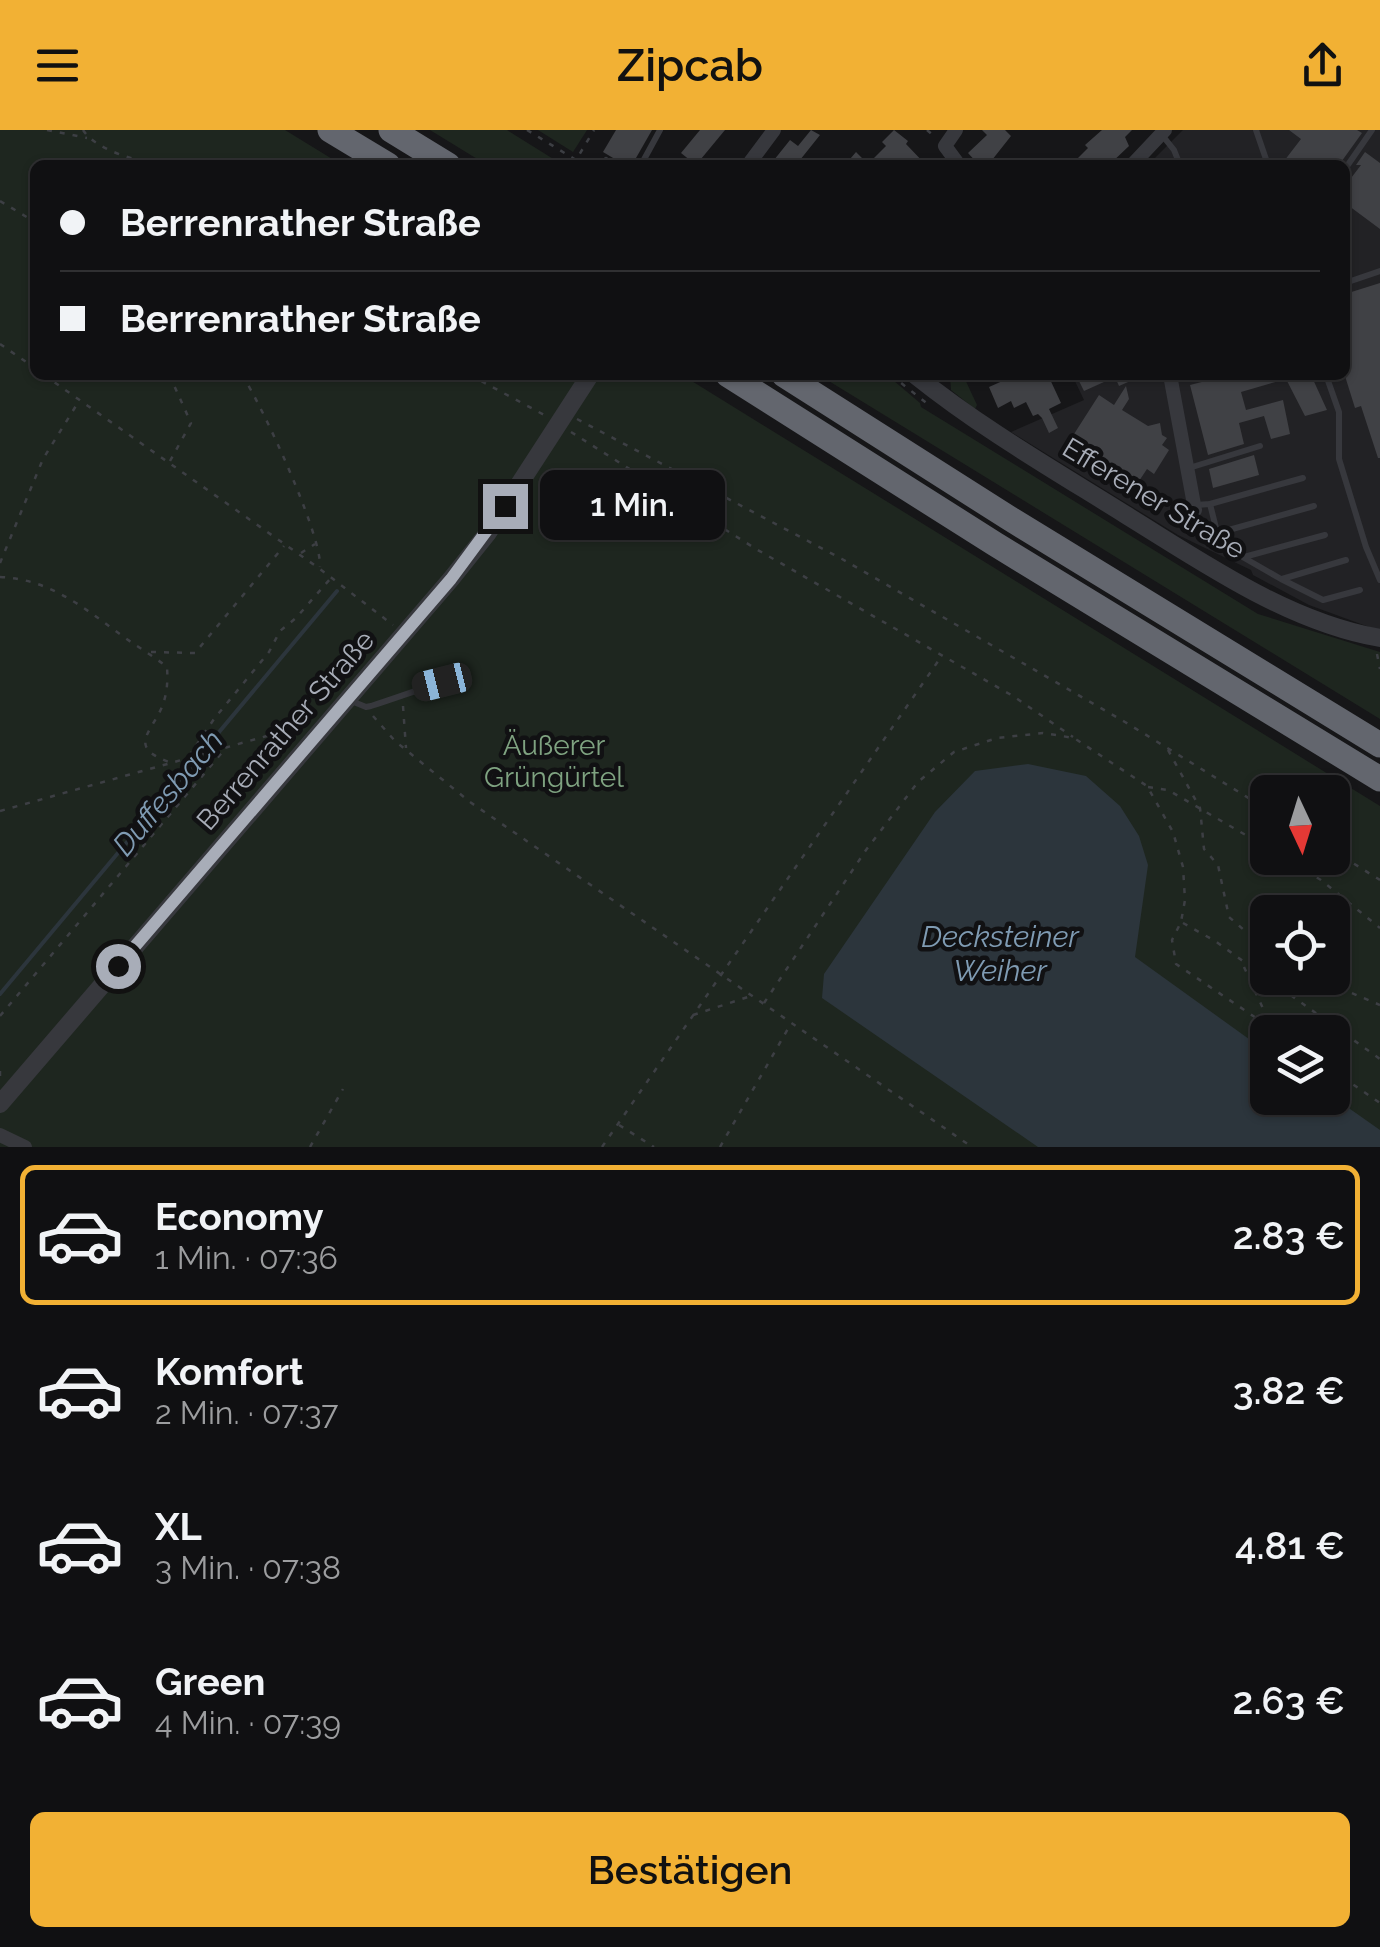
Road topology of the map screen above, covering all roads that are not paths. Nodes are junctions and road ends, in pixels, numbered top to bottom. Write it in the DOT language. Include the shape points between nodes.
graph roads {
  1 [pos="330,130"];
  2 [pos="391,130"];
  3 [pos="660,130"];
  4 [pos="774,130"];
  5 [pos="956,130"];
  6 [pos="1256,130"];
  7 [pos="1372,130"];
  8 [pos="1163,132"];
  9 [pos="380,160"];
  10 [pos="440,160"];
  11 [pos="644,160"];
  12 [pos="754,160"];
  13 [pos="955,160"];
  14 [pos="1137,160"];
  15 [pos="1178,160"];
  16 [pos="1266,160"];
  17 [pos="1350,162"];
  18 [pos="1380,271"];
  19 [pos="1350,281"];
  20 [pos="587,380"];
  21 [pos="736,380"];
  22 [pos="792,380"];
  23 [pos="922,380"];
  24 [pos="1171,380"];
  25 [pos="1328,380"];
  26 [pos="1260,446"];
  27 [pos="1188,468"];
  28 [pos="1303,478"];
  29 [pos="1200,506"];
  30 [pos="1314,506"];
  31 [pos="1218,533"];
  32 [pos="1324,535"];
  33 [pos="1243,558"];
  34 [pos="1346,560"];
  35 [pos="1281,580"];
  36 [pos="1380,580"];
  37 [pos="1360,590"];
  38 [pos="1379,638"];
  39 [pos="465,676"];
  40 [pos="357,703"];
  41 [pos="1380,745"];
  42 [pos="1380,779"];
  43 [pos="0,1104"];
  44 [pos="0,1135"];
  45 [pos="24,1147"];
  1 -- 9 [label="highway"];
  2 -- 10 [label="highway"];
  3 -- 11 [label="lane"];
  4 -- 12 [label="street"];
  5 -- 13 [label="street" via="944,146"];
  6 -- 16 [label="lane"];
  7 -- 17 [label="lane"];
  8 -- 14 [label="street"];
  8 -- 15 [label="lane"];
  18 -- 19 [label="lane"];
  20 -- 40 [label="street, Berrenrather Straße" via="487,534"];
  21 -- 42 [label="highway"];
  22 -- 41 [label="highway"];
  23 -- 38 [label="street, Efferener Straße" via="1003,439 1197,558 1312,618"];
  24 -- 27 [label="street"];
  25 -- 36 [label="lane" via="1338,412 1339,459"];
  26 -- 27 [label="lane"];
  27 -- 29 [label="street"];
  28 -- 29 [label="lane"];
  29 -- 31 [label="lane"];
  30 -- 31 [label="lane"];
  31 -- 33 [label="lane" via="1220,544"];
  32 -- 33 [label="lane"];
  33 -- 35 [label="lane"];
  34 -- 35 [label="lane"];
  35 -- 37 [label="lane" via="1323,600"];
  39 -- 40 [label="lane"];
  40 -- 43 [label="street, Berrenrather Straße"];
  44 -- 45 [label="street"];
}
